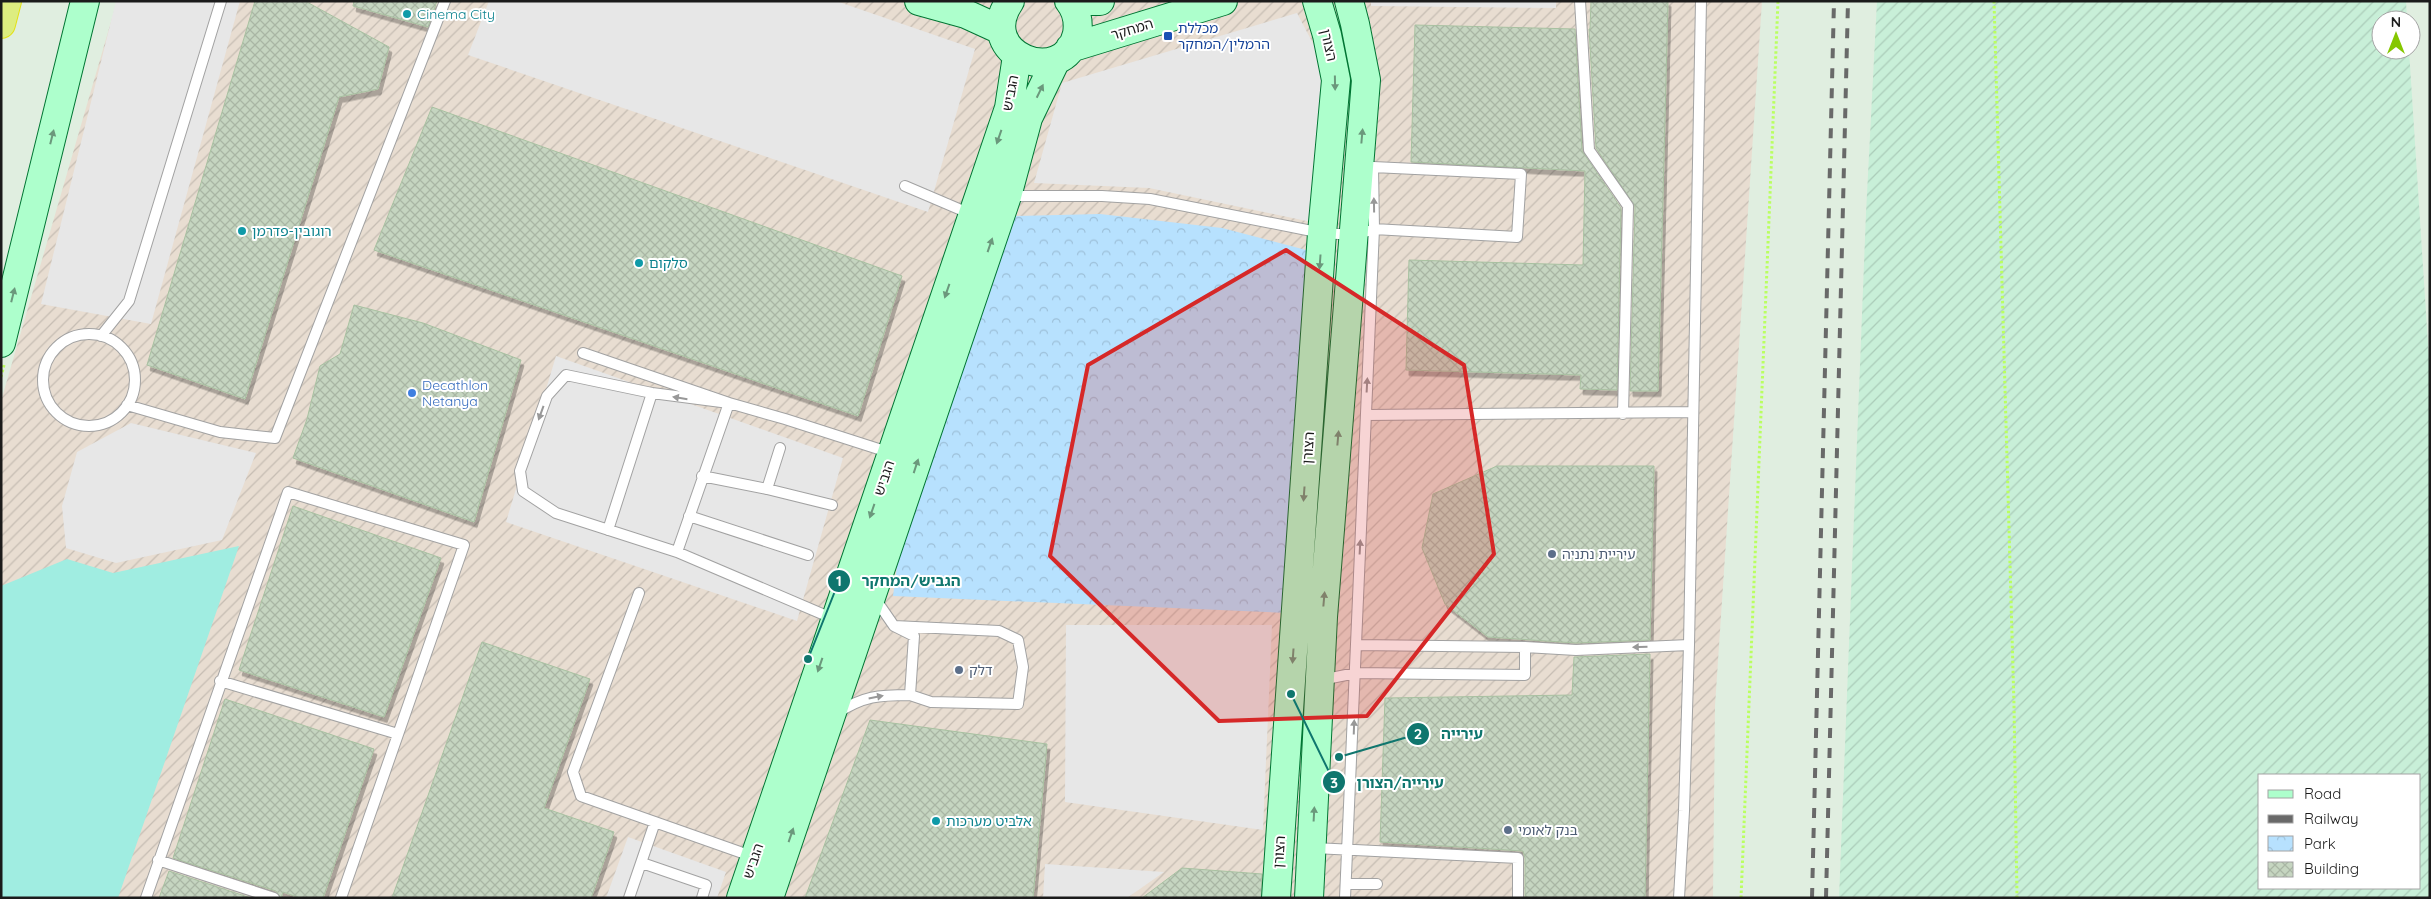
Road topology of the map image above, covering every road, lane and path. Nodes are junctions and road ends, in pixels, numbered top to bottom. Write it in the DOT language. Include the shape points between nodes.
graph roads {
  1 [pos="7,1"];
  2 [pos="85,1"];
  3 [pos="221,1"];
  4 [pos="445,1"];
  5 [pos="918,1"];
  6 [pos="1010,1"];
  7 [pos="1070,1"];
  8 [pos="1081,1"];
  9 [pos="1100,1"];
  10 [pos="1223,1"];
  11 [pos="1317,1"];
  12 [pos="1348,1"];
  13 [pos="1580,1"];
  14 [pos="1700,1"];
  15 [pos="1778,1"];
  16 [pos="1994,1"];
  17 [pos="1,24"];
  18 [pos="1001,30"];
  19 [pos="1063,54"];
  20 [pos="1017,56"];
  21 [pos="1366,165"];
  22 [pos="905,186"];
  23 [pos="1007,196"];
  24 [pos="973,215"];
  25 [pos="1364,232"];
  26 [pos="1322,233"];
  27 [pos="101,336"];
  28 [pos="1,343"];
  29 [pos="583,353"];
  30 [pos="652,393"];
  31 [pos="729,403"];
  32 [pos="128,405"];
  33 [pos="1692,412"];
  34 [pos="1623,414"];
  35 [pos="1366,415"];
  36 [pos="780,448"];
  37 [pos="892,453"];
  38 [pos="702,476"];
  39 [pos="767,489"];
  40 [pos="832,505"];
  41 [pos="689,516"];
  42 [pos="608,530"];
  43 [pos="676,552"];
  44 [pos="808,555"];
  45 [pos="638,593"];
  46 [pos="873,596"];
  47 [pos="835,620"];
  48 [pos="894,626"];
  49 [pos="1356,645"];
  50 [pos="1689,645"];
  51 [pos="1525,647"];
  52 [pos="1356,673"];
  53 [pos="1320,680"];
  54 [pos="220,681"];
  55 [pos="910,695"];
  56 [pos="832,716"];
  57 [pos="398,734"];
  58 [pos="655,822"];
  59 [pos="1312,848"];
  60 [pos="1349,849"];
  61 [pos="158,860"];
  62 [pos="767,862"];
  63 [pos="642,863"];
  64 [pos="1346,884"];
  65 [pos="1377,884"];
  66 [pos="146,898"];
  67 [pos="274,898"];
  68 [pos="341,898"];
  69 [pos="630,898"];
  70 [pos="702,898"];
  71 [pos="741,898"];
  72 [pos="769,898"];
  73 [pos="1276,898"];
  74 [pos="1308,898"];
  75 [pos="1345,898"];
  76 [pos="1518,898"];
  77 [pos="1679,898"];
  78 [pos="1741,898"];
  79 [pos="2017,898"];
  1 -- 17 [label="highway"];
  28 -- 2 [label="street, one-way"];
  3 -- 27 [label="lane" via="129,301"];
  4 -- 32 [label="lane" via="275,438 220,432"];
  5 -- 18 [label="street" via="966,14"];
  6 -- 18 [label="street" via="1001,19"];
  7 -- 19 [label="street, הגביש" via="1078,28"];
  8 -- 9 [label="street"];
  10 -- 19 [label="street, המחקר"];
  11 -- 26 [label="street, הצורן, one-way" via="1336,80"];
  21 -- 12 [label="street, הצורן, one-way" via="1366,80 1356,24"];
  13 -- 34 [label="lane" via="1589,150 1628,206"];
  14 -- 33 [label="lane"];
  15 -- 78 [label="path"];
  16 -- 79 [label="path"];
  18 -- 20 [label="street" via="1009,49"];
  19 -- 20 [label="street, המחקר" via="1036,63"];
  23 -- 19 [label="street, הגביש, one-way" via="1028,118"];
  20 -- 24 [label="street, הגביש, one-way" via="1009,108"];
  25 -- 21 [label="street, הצורן, one-way"];
  21 -- 25 [label="lane" via="1521,174 1516,237"];
  22 -- 24 [label="lane"];
  23 -- 26 [label="lane" via="1150,199"];
  46 -- 23 [label="street, הגביש, one-way"];
  24 -- 37 [label="street, הגביש, one-way"];
  25 -- 26 [label="lane"];
  35 -- 25 [label="lane, one-way"];
  53 -- 25 [label="street, הצורן, one-way" via="1323,617"];
  26 -- 73 [label="street, הצורן, one-way"];
  27 -- 32 [label="lane" via="125,351 132,364 133,392"];
  27 -- 32 [label="lane" via="86,334 71,338 48,358 43,373 49,403 59,415 88,426 117,416"];
  29 -- 31 [label="lane"];
  31 -- 30 [label="lane, one-way"];
  30 -- 42 [label="lane"];
  30 -- 42 [label="lane, one-way" via="566,375 547,396 520,471 523,491 556,513"];
  31 -- 37 [label="lane"];
  31 -- 38 [label="lane"];
  33 -- 34 [label="lane"];
  33 -- 50 [label="lane"];
  34 -- 35 [label="lane"];
  49 -- 35 [label="lane, one-way"];
  36 -- 39 [label="lane"];
  37 -- 47 [label="street, הגביש, one-way"];
  38 -- 39 [label="lane"];
  38 -- 41 [label="lane"];
  39 -- 40 [label="lane"];
  41 -- 43 [label="lane"];
  41 -- 44 [label="lane"];
  42 -- 43 [label="lane"];
  43 -- 47 [label="lane"];
  45 -- 58 [label="lane" via="573,772 581,796"];
  46 -- 48 [label="lane"];
  46 -- 56 [label="street, הגביש"];
  47 -- 62 [label="street, הגביש, one-way"];
  48 -- 55 [label="lane" via="914,636"];
  48 -- 55 [label="lane" via="999,631 1018,640 1023,667 1018,704 931,702"];
  49 -- 51 [label="lane"];
  49 -- 52 [label="lane"];
  50 -- 51 [label="lane, one-way" via="1576,650"];
  50 -- 77 [label="lane"];
  51 -- 52 [label="lane" via="1525,675"];
  52 -- 53 [label="lane"];
  60 -- 52 [label="lane, one-way"];
  59 -- 53 [label="street, הצורן, one-way"];
  54 -- 57 [label="lane"];
  54 -- 57 [label="lane" via="288,492 464,545"];
  54 -- 61 [label="lane"];
  56 -- 55 [label="lane, one-way" via="857,701 886,695"];
  62 -- 56 [label="street, הגביש, one-way"];
  57 -- 68 [label="lane"];
  58 -- 62 [label="lane"];
  58 -- 63 [label="lane"];
  59 -- 60 [label="lane"];
  59 -- 74 [label="street, הצורן"];
  60 -- 64 [label="lane"];
  60 -- 76 [label="lane" via="1518,858"];
  61 -- 66 [label="lane"];
  61 -- 67 [label="lane"];
  62 -- 71 [label="street, הגביש"];
  62 -- 72 [label="street, הגביש"];
  63 -- 69 [label="lane"];
  63 -- 70 [label="lane" via="706,885"];
  64 -- 65 [label="lane"];
  64 -- 75 [label="lane"];
}
